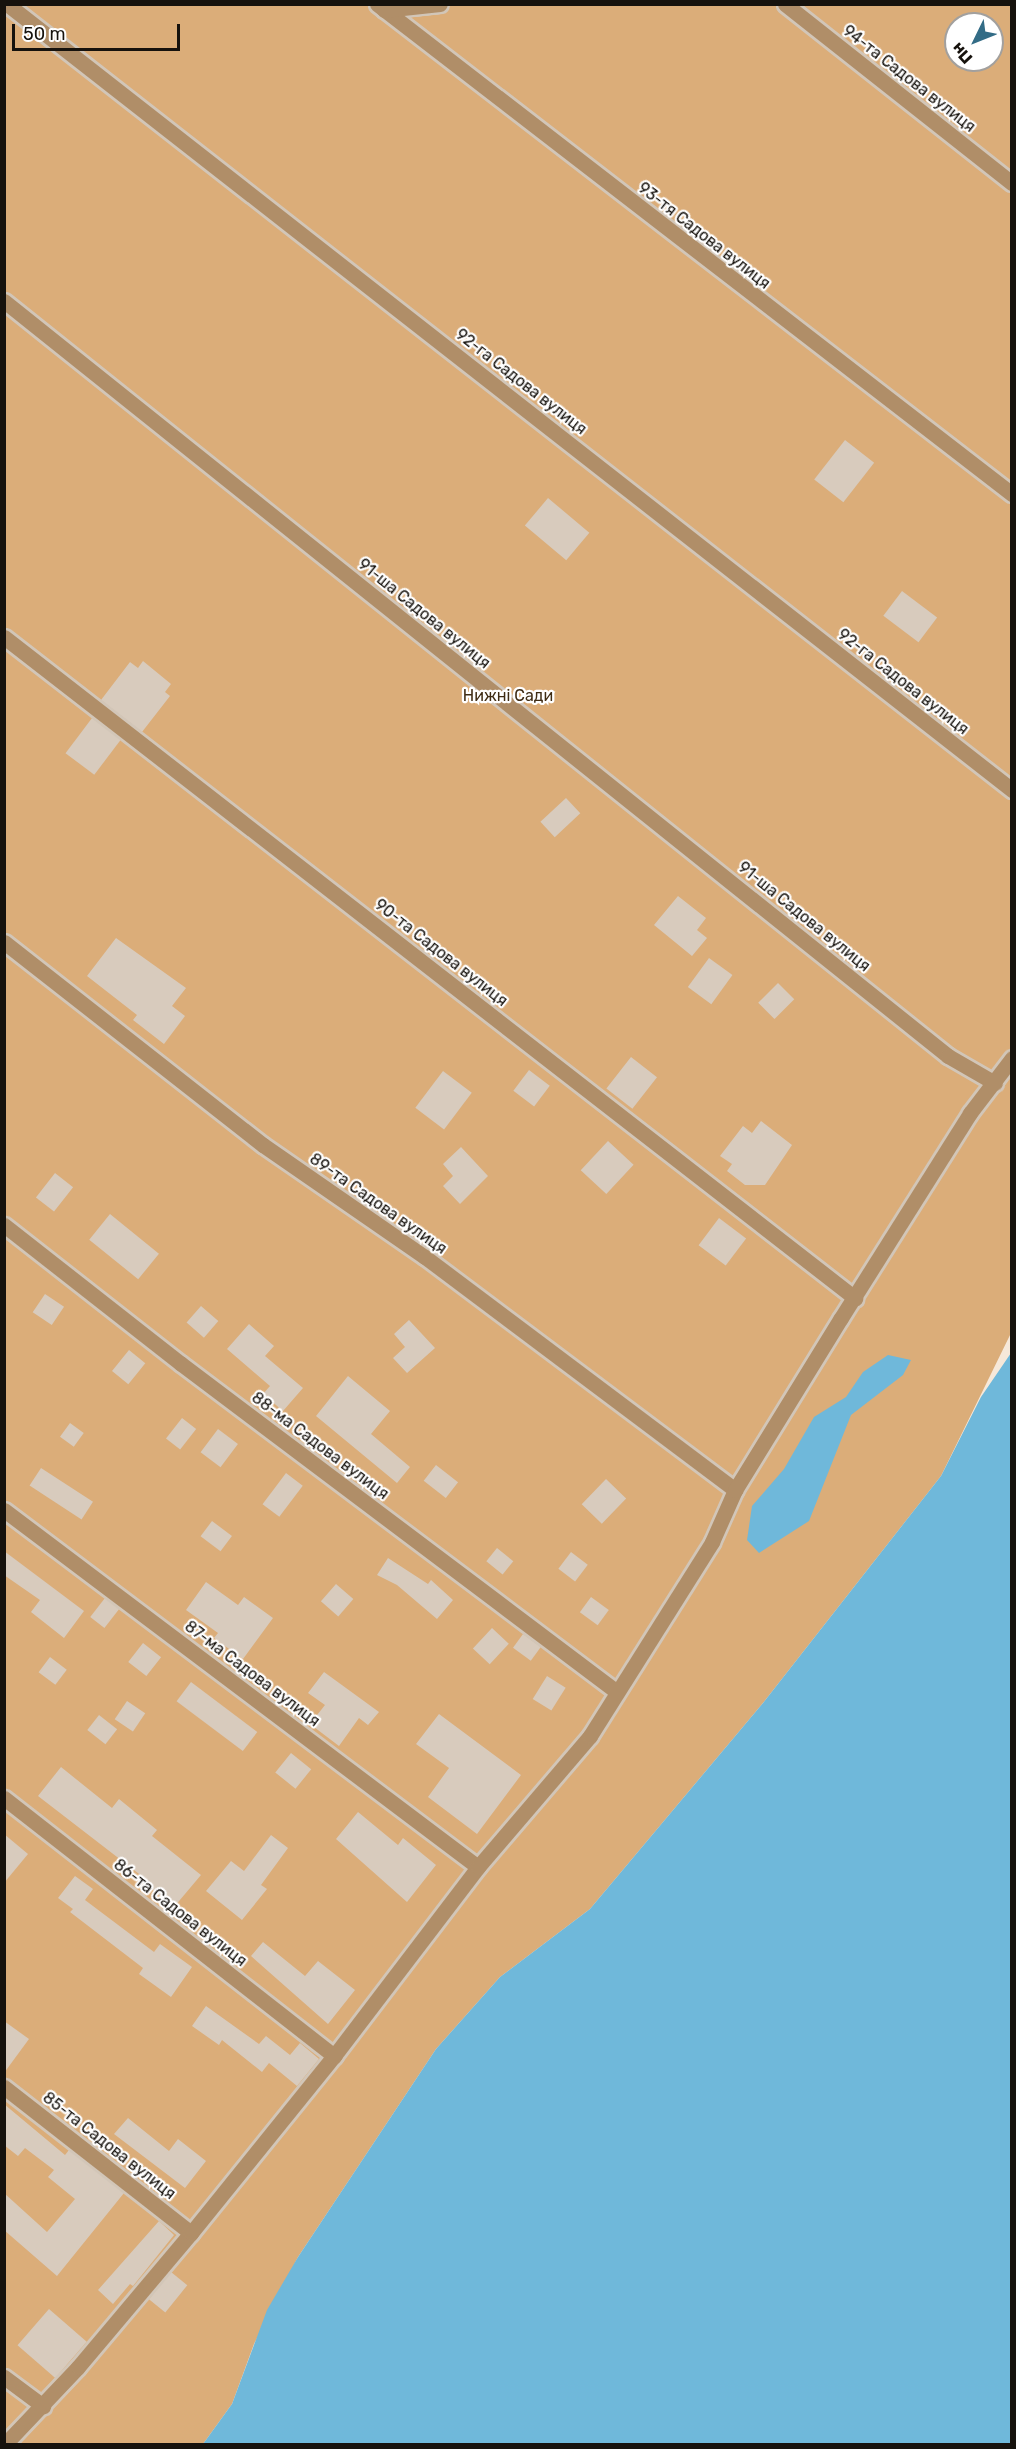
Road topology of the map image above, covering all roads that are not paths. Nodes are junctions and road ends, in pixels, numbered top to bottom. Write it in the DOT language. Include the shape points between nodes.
graph roads {
  1 [pos="7,4"];
  2 [pos="440,4"];
  3 [pos="785,4"];
  4 [pos="380,7"];
  5 [pos="1011,183"];
  6 [pos="4,300"];
  7 [pos="1011,494"];
  8 [pos="4,638"];
  9 [pos="1011,790"];
  10 [pos="4,942"];
  11 [pos="1011,1058"];
  12 [pos="995,1083"];
  13 [pos="4,1225"];
  14 [pos="855,1298"];
  15 [pos="735,1490"];
  16 [pos="4,1510"];
  17 [pos="616,1692"];
  18 [pos="4,1798"];
  19 [pos="478,1867"];
  20 [pos="334,2056"];
  21 [pos="4,2087"];
  22 [pos="191,2233"];
  23 [pos="4,2377"];
  24 [pos="43,2406"];
  25 [pos="5,2445"];
  1 -- 9 [label="street, 92-га Садова вулиця"];
  2 -- 4 [label="street"];
  3 -- 5 [label="street, 94-та Садова вулиця"];
  4 -- 7 [label="street, 93-тя Садова вулиця"];
  6 -- 12 [label="street, 91-ша Садова вулиця" via="948,1056"];
  8 -- 14 [label="street, 90-та Садова вулиця"];
  10 -- 15 [label="street, 89-та Садова вулиця" via="263,1145 425,1257"];
  11 -- 12 [label="street"];
  12 -- 14 [label="street" via="970,1113"];
  13 -- 17 [label="street, 88-ма Садова вулиця" via="180,1364"];
  14 -- 15 [label="street"];
  15 -- 17 [label="street" via="712,1542"];
  16 -- 19 [label="street, 87-ма Садова вулиця"];
  17 -- 19 [label="street" via="590,1736 554,1782"];
  18 -- 20 [label="street, 86-та Садова вулиця"];
  19 -- 20 [label="street"];
  20 -- 22 [label="street"];
  21 -- 22 [label="street, 85-та Садова вулиця"];
  22 -- 24 [label="street"];
  23 -- 24 [label="street"];
  24 -- 25 [label="street"];
}
